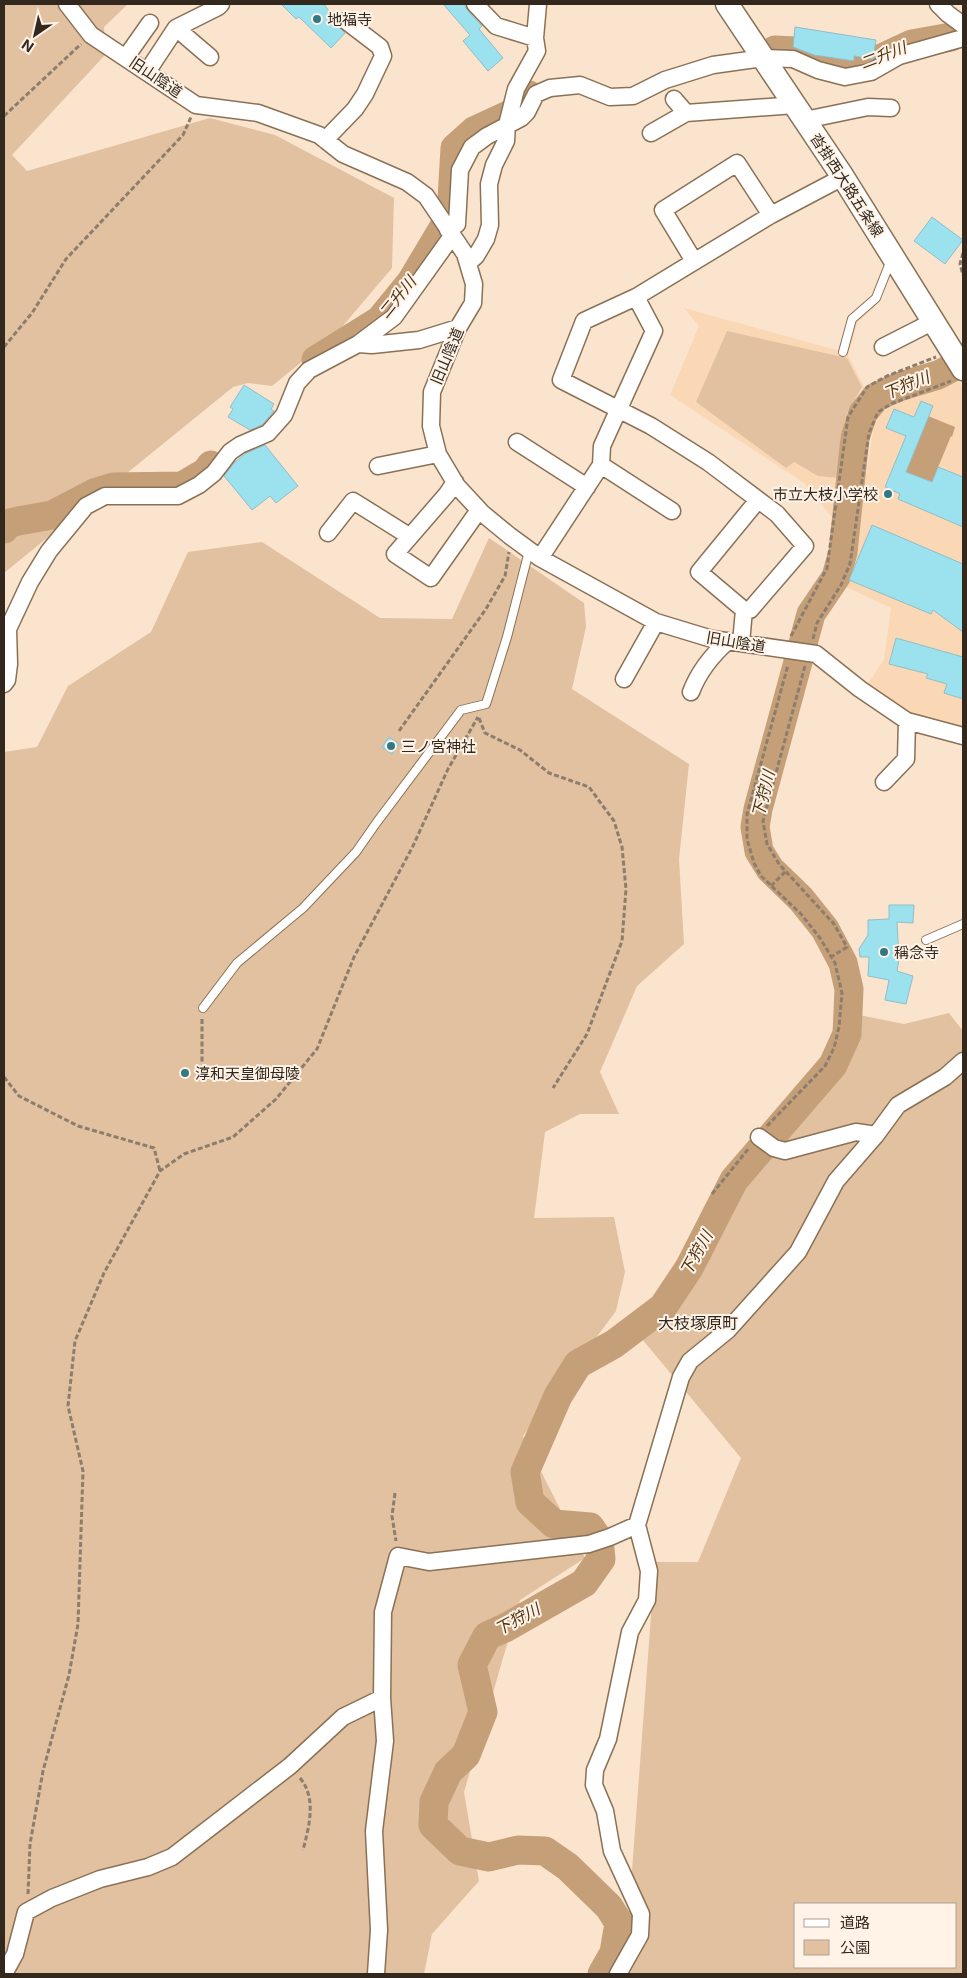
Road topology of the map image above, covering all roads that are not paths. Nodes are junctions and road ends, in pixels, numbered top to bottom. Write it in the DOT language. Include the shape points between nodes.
graph roads {
  1 [pos="67,4"];
  2 [pos="221,4"];
  3 [pos="475,4"];
  4 [pos="538,4"];
  5 [pos="727,4"];
  6 [pos="938,4"];
  7 [pos="346,21"];
  8 [pos="150,23"];
  9 [pos="963,25"];
  10 [pos="176,28"];
  11 [pos="535,38"];
  12 [pos="963,38"];
  13 [pos="126,57"];
  14 [pos="210,57"];
  15 [pos="764,58"];
  16 [pos="147,72"];
  17 [pos="674,99"];
  18 [pos="891,108"];
  19 [pos="800,112"];
  20 [pos="686,113"];
  21 [pos="507,125"];
  22 [pos="651,133"];
  23 [pos="325,140"];
  24 [pos="843,177"];
  25 [pos="771,215"];
  26 [pos="450,233"];
  27 [pos="893,256"];
  28 [pos="694,261"];
  29 [pos="468,263"];
  30 [pos="636,297"];
  31 [pos="934,321"];
  32 [pos="458,328"];
  33 [pos="358,344"];
  34 [pos="884,347"];
  35 [pos="843,352"];
  36 [pos="958,361"];
  37 [pos="618,409"];
  38 [pos="517,442"];
  39 [pos="438,454"];
  40 [pos="601,465"];
  41 [pos="378,466"];
  42 [pos="455,482"];
  43 [pos="587,487"];
  44 [pos="758,500"];
  45 [pos="479,510"];
  46 [pos="672,512"];
  47 [pos="328,533"];
  48 [pos="409,536"];
  49 [pos="534,555"];
  50 [pos="744,610"];
  51 [pos="656,622"];
  52 [pos="734,642"];
  53 [pos="624,679"];
  54 [pos="4,684"];
  55 [pos="691,692"];
  56 [pos="906,721"];
  57 [pos="963,736"];
  58 [pos="884,782"];
  59 [pos="963,924"];
  60 [pos="926,940"];
  61 [pos="203,1008"];
  62 [pos="963,1061"];
  63 [pos="876,1135"];
  64 [pos="759,1137"];
  65 [pos="638,1525"];
  66 [pos="382,1698"];
  67 [pos="4,1974"];
  68 [pos="376,1974"];
  69 [pos="618,1974"];
  1 -- 13 [label="street, 旧山陰道" via="91,35"];
  2 -- 10 [label="street"];
  3 -- 11 [label="street" via="496,26"];
  4 -- 11 [label="street"];
  5 -- 15 [label="main road, 沓掛西大路五条線"];
  6 -- 9 [label="street"];
  7 -- 23 [label="street" via="380,47 384,56 355,109"];
  8 -- 13 [label="street"];
  10 -- 14 [label="street"];
  10 -- 16 [label="street"];
  11 -- 21 [label="street" via="537,51 516,89"];
  12 -- 15 [label="street" via="899,56 871,72 845,77 793,59"];
  13 -- 16 [label="street, 旧山陰道"];
  15 -- 19 [label="main road, 沓掛西大路五条線"];
  15 -- 21 [label="street" via="713,65 665,80 633,96 610,97 580,85 550,88 536,94 527,112"];
  16 -- 23 [label="street, 旧山陰道" via="196,105 258,113"];
  17 -- 20 [label="street"];
  18 -- 19 [label="street"];
  19 -- 20 [label="street"];
  19 -- 24 [label="main road, 沓掛西大路五条線"];
  20 -- 22 [label="street"];
  21 -- 26 [label="street" via="472,147 466,158 460,170 457,224"];
  21 -- 29 [label="street" via="506,141 489,184 490,225 476,256"];
  23 -- 26 [label="street, 旧山陰道" via="343,154 407,182 426,196"];
  24 -- 25 [label="street"];
  24 -- 27 [label="main road, 沓掛西大路五条線"];
  25 -- 28 [label="street"];
  25 -- 28 [label="street" via="737,163 663,210"];
  26 -- 29 [label="street, 旧山陰道"];
  26 -- 33 [label="street" via="394,318"];
  27 -- 31 [label="main road, 沓掛西大路五条線"];
  27 -- 35 [label="lane" via="876,298 852,320"];
  28 -- 30 [label="street"];
  29 -- 32 [label="street, 旧山陰道" via="474,284 473,303"];
  30 -- 37 [label="street" via="654,331"];
  30 -- 37 [label="street" via="584,321 561,380"];
  31 -- 34 [label="street"];
  31 -- 36 [label="main road, 沓掛西大路五条線"];
  32 -- 33 [label="street" via="419,340"];
  32 -- 39 [label="street, 旧山陰道" via="432,392 431,426"];
  33 -- 54 [label="street" via="302,376 278,424 268,433 230,452 214,473 199,485 178,496 105,496 82,510 49,551 8,629 9,664"];
  37 -- 40 [label="street" via="602,446"];
  37 -- 44 [label="street" via="708,462"];
  38 -- 43 [label="street"];
  39 -- 41 [label="street"];
  39 -- 42 [label="street, 旧山陰道"];
  40 -- 43 [label="street"];
  40 -- 46 [label="street"];
  42 -- 45 [label="street, 旧山陰道"];
  42 -- 48 [label="street"];
  43 -- 49 [label="street"];
  44 -- 50 [label="street" via="699,572"];
  44 -- 50 [label="street" via="777,514 805,546 750,610"];
  45 -- 48 [label="street" via="431,578 395,554"];
  45 -- 49 [label="street, 旧山陰道"];
  47 -- 48 [label="street" via="353,501"];
  49 -- 51 [label="street, 旧山陰道"];
  49 -- 61 [label="lane" via="486,704 461,710 356,852 303,908 237,963"];
  50 -- 52 [label="street"];
  51 -- 52 [label="street, 旧山陰道" via="712,639"];
  51 -- 53 [label="street"];
  52 -- 55 [label="street" via="712,656"];
  52 -- 56 [label="street, 旧山陰道" via="816,654"];
  56 -- 57 [label="street, 旧山陰道"];
  56 -- 58 [label="street" via="906,759"];
  59 -- 60 [label="lane"];
  62 -- 63 [label="street" via="945,1077 898,1105"];
  63 -- 64 [label="street" via="856,1132 785,1151 774,1148"];
  63 -- 65 [label="street" via="836,1181 798,1252 728,1330 690,1361 680,1377"];
  65 -- 66 [label="street" via="589,1544 430,1562 398,1556 382,1612"];
  65 -- 69 [label="street" via="649,1571 647,1600 630,1632 608,1739 595,1770 594,1784 605,1811 612,1851 642,1914 640,1935"];
  66 -- 67 [label="street" via="342,1717 290,1766 172,1857 148,1867 100,1879 26,1912 15,1954"];
  66 -- 68 [label="street" via="385,1741 374,1830 379,1930"];
}
